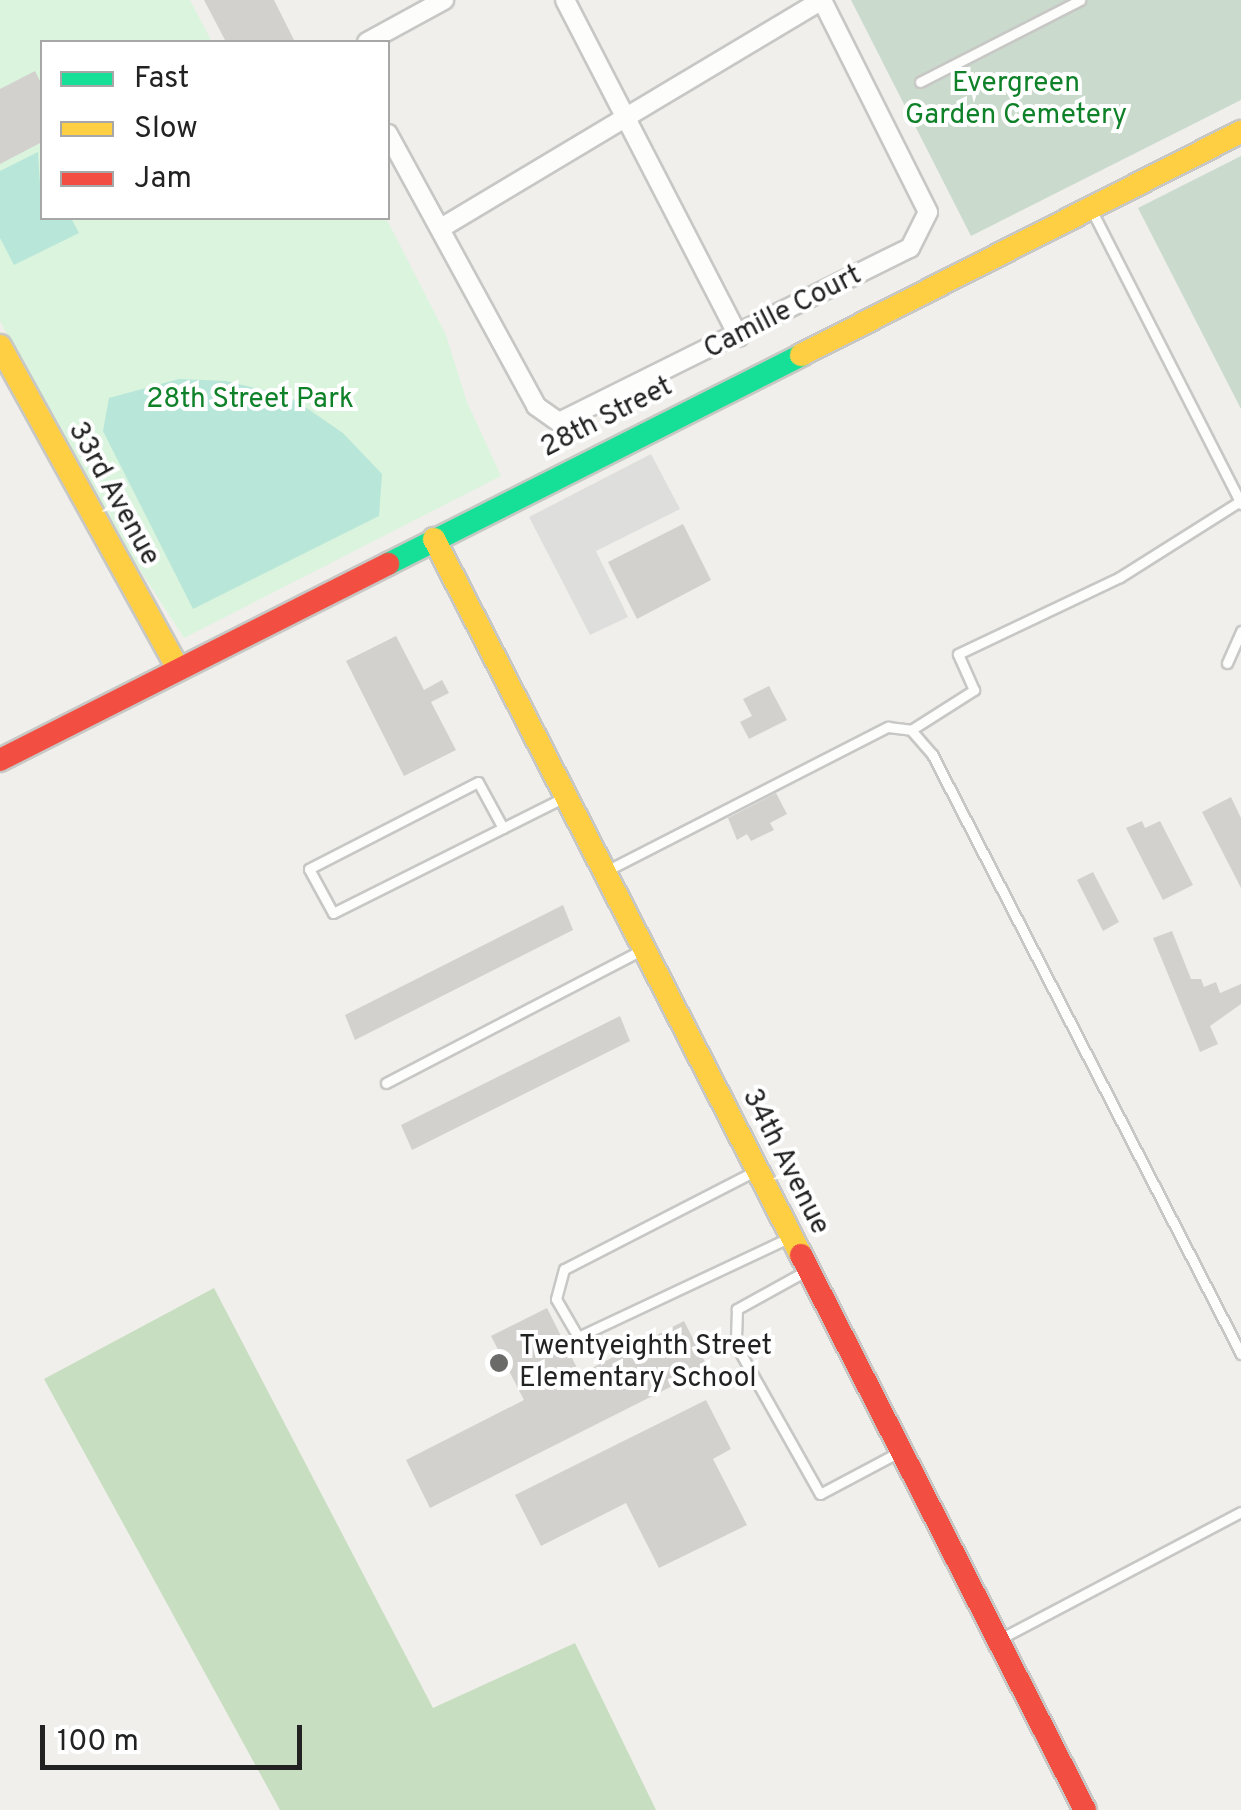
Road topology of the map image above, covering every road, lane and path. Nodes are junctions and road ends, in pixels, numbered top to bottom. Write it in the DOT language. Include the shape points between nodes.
graph roads {
  1 [pos="444,0"];
  2 [pos="565,0"];
  3 [pos="1080,0"];
  4 [pos="371,40"];
  5 [pos="920,82"];
  6 [pos="624,118"];
  7 [pos="1241,132"];
  8 [pos="390,138"];
  9 [pos="1091,208"];
  10 [pos="441,228"];
  11 [pos="739,337"];
  12 [pos="0,346"];
  13 [pos="1240,502"];
  14 [pos="434,539"];
  15 [pos="1241,631"];
  16 [pos="1227,663"];
  17 [pos="178,669"];
  18 [pos="911,730"];
  19 [pos="0,760"];
  20 [pos="566,797"];
  21 [pos="503,828"];
  22 [pos="604,872"];
  23 [pos="643,949"];
  24 [pos="386,1083"];
  25 [pos="756,1171"];
  26 [pos="790,1238"];
  27 [pos="806,1271"];
  28 [pos="1241,1354"];
  29 [pos="899,1452"];
  30 [pos="1241,1512"];
  31 [pos="996,1641"];
  32 [pos="1085,1810"];
  1 -- 4 [label="street"];
  2 -- 6 [label="street"];
  3 -- 5 [label="lane"];
  6 -- 10 [label="street, Camille Court"];
  6 -- 11 [label="street"];
  6 -- 11 [label="street, Camille Court" via="822,0 928,212 910,248"];
  7 -- 9 [label="street, 28th Street"];
  8 -- 10 [label="street, Camille Court"];
  9 -- 13 [label="lane"];
  9 -- 14 [label="street, 28th Street"];
  10 -- 11 [label="street, Camille Court" via="545,418 578,418"];
  12 -- 17 [label="street, 33rd Avenue"];
  13 -- 18 [label="lane" via="1120,576 958,654 974,690"];
  14 -- 17 [label="street, 28th Street"];
  14 -- 20 [label="street, 34th Avenue"];
  15 -- 16 [label="lane"];
  17 -- 19 [label="street, 28th Street"];
  18 -- 22 [label="lane" via="888,727"];
  18 -- 28 [label="lane" via="932,754"];
  20 -- 21 [label="lane"];
  20 -- 22 [label="street, 34th Avenue"];
  21 -- 21 [label="lane" via="333,913 310,869 478,782"];
  22 -- 23 [label="street, 34th Avenue"];
  23 -- 24 [label="lane"];
  23 -- 25 [label="street, 34th Avenue"];
  25 -- 26 [label="street, 34th Avenue"];
  25 -- 26 [label="lane" via="564,1270 556,1299 578,1337"];
  26 -- 27 [label="street, 34th Avenue"];
  27 -- 29 [label="street, 34th Avenue"];
  27 -- 29 [label="lane" via="737,1308 736,1345 820,1494"];
  29 -- 31 [label="street, 34th Avenue"];
  30 -- 31 [label="lane"];
  31 -- 32 [label="street, 34th Avenue"];
}
